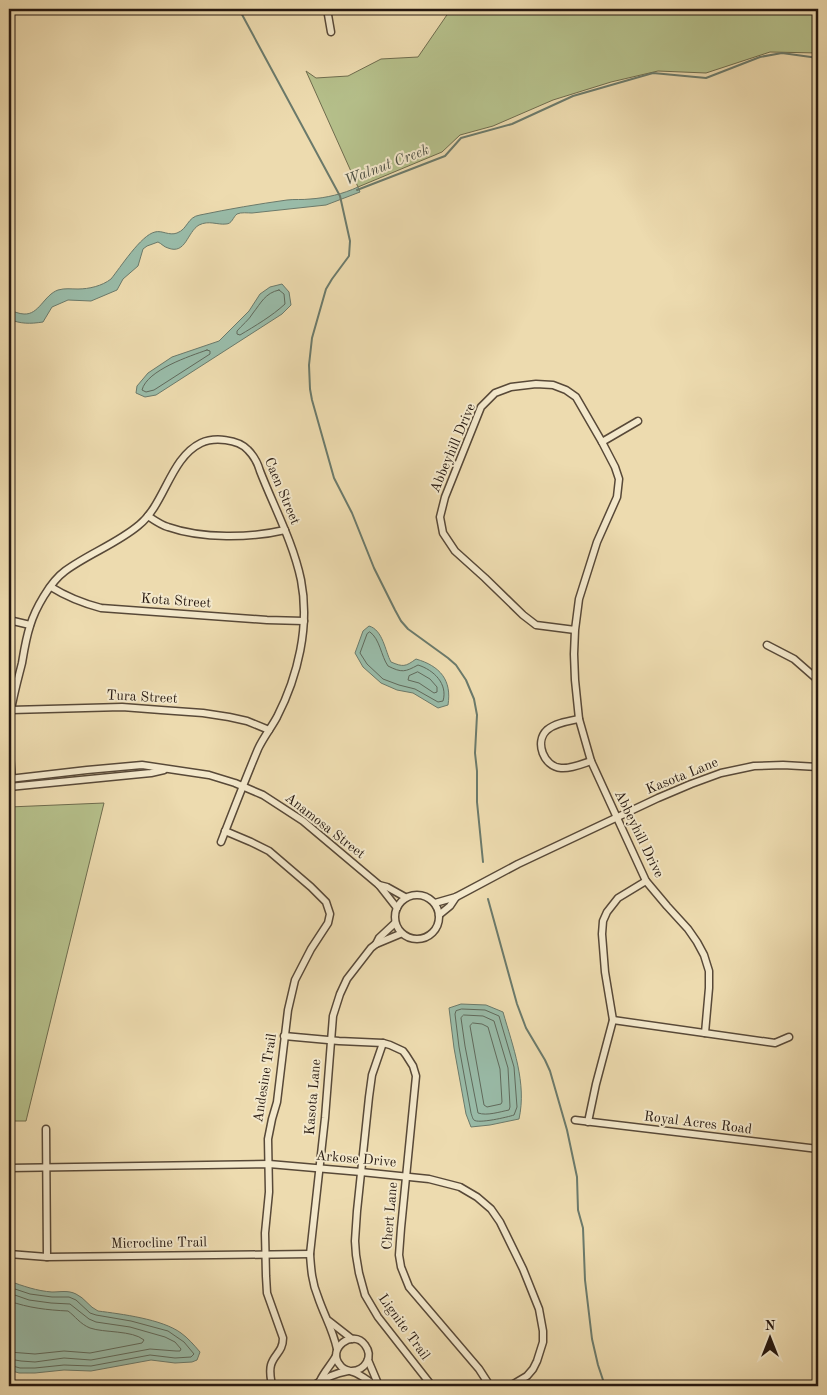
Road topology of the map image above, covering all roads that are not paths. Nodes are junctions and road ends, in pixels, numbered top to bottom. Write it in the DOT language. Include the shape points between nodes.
graph roads {
  1 [pos="327,9"];
  2 [pos="332,32"];
  3 [pos="638,421"];
  4 [pos="602,442"];
  5 [pos="148,516"];
  6 [pos="285,530"];
  7 [pos="50,587"];
  8 [pos="9,620"];
  9 [pos="304,621"];
  10 [pos="30,625"];
  11 [pos="574,630"];
  12 [pos="767,645"];
  13 [pos="818,680"];
  14 [pos="11,710"];
  15 [pos="580,719"];
  16 [pos="9,724"];
  17 [pos="269,730"];
  18 [pos="9,739"];
  19 [pos="591,761"];
  20 [pos="818,767"];
  21 [pos="165,769"];
  22 [pos="10,779"];
  23 [pos="243,786"];
  24 [pos="11,787"];
  25 [pos="616,818"];
  26 [pos="225,831"];
  27 [pos="221,842"];
  28 [pos="646,881"];
  29 [pos="379,885"];
  30 [pos="406,897"];
  31 [pos="456,898"];
  32 [pos="435,903"];
  33 [pos="397,908"];
  34 [pos="439,915"];
  35 [pos="395,923"];
  36 [pos="400,934"];
  37 [pos="376,944"];
  38 [pos="613,1020"];
  39 [pos="705,1033"];
  40 [pos="284,1036"];
  41 [pos="789,1037"];
  42 [pos="330,1041"];
  43 [pos="383,1043"];
  44 [pos="576,1120"];
  45 [pos="588,1122"];
  46 [pos="46,1129"];
  47 [pos="818,1149"];
  48 [pos="269,1164"];
  49 [pos="47,1167"];
  50 [pos="9,1168"];
  51 [pos="319,1168"];
  52 [pos="361,1172"];
  53 [pos="406,1176"];
  54 [pos="9,1254"];
  55 [pos="266,1254"];
  56 [pos="310,1254"];
  57 [pos="48,1257"];
  58 [pos="329,1321"];
  59 [pos="352,1339"];
  60 [pos="337,1349"];
  61 [pos="336,1356"];
  62 [pos="368,1360"];
  63 [pos="350,1371"];
  64 [pos="320,1381"];
  65 [pos="272,1386"];
  66 [pos="313,1386"];
  67 [pos="378,1386"];
  68 [pos="432,1386"];
  69 [pos="490,1386"];
  70 [pos="510,1386"];
  1 -- 2 [label="street"];
  3 -- 4 [label="street"];
  4 -- 11 [label="street, Abbeyhill Drive" via="619,479 617,497 587,570"];
  4 -- 11 [label="street, Abbeyhill Drive" via="576,397 566,390 536,384 495,393 481,407 440,517 442,533 455,551 523,616 536,625"];
  5 -- 6 [label="street" via="167,527 192,533 245,536"];
  5 -- 6 [label="street, Caen Street" via="179,464 190,452 201,443 225,440 248,449 257,462"];
  5 -- 7 [label="street, Caen Street" via="142,524 63,572"];
  6 -- 9 [label="street, Caen Street" via="298,567"];
  7 -- 9 [label="street, Kota Street" via="83,604 101,608"];
  7 -- 10 [label="street, Caen Street"];
  8 -- 10 [label="street"];
  9 -- 17 [label="street, Caen Street" via="289,689"];
  10 -- 14 [label="street, Caen Street"];
  11 -- 15 [label="street, Abbeyhill Drive"];
  12 -- 13 [label="street" via="794,659"];
  14 -- 16 [label="street, Caen Street"];
  14 -- 17 [label="street, Tura Street" via="122,706 228,717"];
  15 -- 19 [label="street, Abbeyhill Drive"];
  15 -- 19 [label="street" via="555,725 546,731 541,748 544,758 560,768"];
  17 -- 23 [label="street, Caen Street"];
  18 -- 22 [label="street"];
  19 -- 25 [label="street, Abbeyhill Drive"];
  20 -- 25 [label="street, Kasota Lane" via="754,766 721,773"];
  21 -- 22 [label="street, Anamosa Street" via="142,765"];
  21 -- 23 [label="street, Anamosa Street" via="209,775"];
  21 -- 24 [label="street, Anamosa Street"];
  22 -- 24 [label="street"];
  23 -- 26 [label="street, Caen Street"];
  23 -- 29 [label="street, Anamosa Street" via="303,821"];
  25 -- 28 [label="street, Abbeyhill Drive"];
  25 -- 31 [label="street, Kasota Lane" via="518,864"];
  26 -- 27 [label="street, Caen Street"];
  26 -- 40 [label="street, Andesine Trail" via="269,851 326,902 330,914 295,980"];
  28 -- 38 [label="street" via="618,898 603,921 605,972"];
  28 -- 39 [label="street, Abbeyhill Drive" via="688,929 704,955 709,971"];
  29 -- 30 [label="street, Anamosa Street"];
  29 -- 33 [label="street, Anamosa Street"];
  30 -- 32 [label="street" via="418,895"];
  30 -- 33 [label="street"];
  31 -- 32 [label="street, Kasota Lane"];
  31 -- 34 [label="street, Kasota Lane"];
  32 -- 34 [label="street"];
  33 -- 35 [label="street"];
  34 -- 36 [label="street, Kasota Lane" via="430,936 411,939"];
  35 -- 36 [label="street"];
  35 -- 37 [label="street, Kasota Lane"];
  36 -- 37 [label="street, Kasota Lane"];
  37 -- 42 [label="street, Kasota Lane" via="352,972 340,994"];
  38 -- 39 [label="street"];
  38 -- 45 [label="street"];
  39 -- 41 [label="street" via="776,1043"];
  40 -- 42 [label="street, Chert Lane"];
  40 -- 48 [label="street, Andesine Trail" via="277,1102 268,1139"];
  42 -- 43 [label="street, Chert Lane"];
  42 -- 51 [label="street, Kasota Lane"];
  43 -- 52 [label="street, Lignite Trail" via="372,1075"];
  43 -- 53 [label="street, Chert Lane" via="403,1051 416,1076"];
  44 -- 45 [label="street, Royal Acres Road"];
  45 -- 47 [label="street, Royal Acres Road"];
  46 -- 49 [label="street"];
  48 -- 49 [label="street, Arkose Drive"];
  48 -- 51 [label="street, Arkose Drive"];
  48 -- 55 [label="street, Andesine Trail"];
  49 -- 50 [label="street, Arkose Drive"];
  49 -- 57 [label="street"];
  51 -- 52 [label="street, Arkose Drive"];
  51 -- 56 [label="street, Kasota Lane"];
  52 -- 53 [label="street, Arkose Drive"];
  52 -- 68 [label="street, Lignite Trail" via="355,1241 365,1295 378,1317"];
  53 -- 69 [label="street, Chert Lane" via="399,1255 404,1276"];
  53 -- 70 [label="street, Arkose Drive" via="460,1187 491,1209 500,1222 523,1269 539,1310 543,1331 541,1352 533,1369"];
  54 -- 57 [label="street, Microcline Trail"];
  55 -- 56 [label="street, Microcline Trail"];
  55 -- 57 [label="street, Microcline Trail"];
  55 -- 65 [label="street, Andesine Trail" via="268,1293 283,1338 283,1345 271,1363"];
  56 -- 58 [label="street, Kasota Lane" via="315,1289"];
  58 -- 59 [label="street, Kasota Lane"];
  58 -- 60 [label="street, Kasota Lane"];
  59 -- 60 [label="street"];
  59 -- 62 [label="street, Kasota Lane" via="364,1344"];
  60 -- 61 [label="street, Kasota Lane"];
  61 -- 63 [label="street, Kasota Lane" via="340,1366"];
  61 -- 64 [label="street"];
  62 -- 63 [label="street" via="364,1367"];
  62 -- 67 [label="street, Kasota Lane"];
  63 -- 64 [label="street"];
  63 -- 67 [label="street, Kasota Lane"];
  64 -- 66 [label="street"];
}
